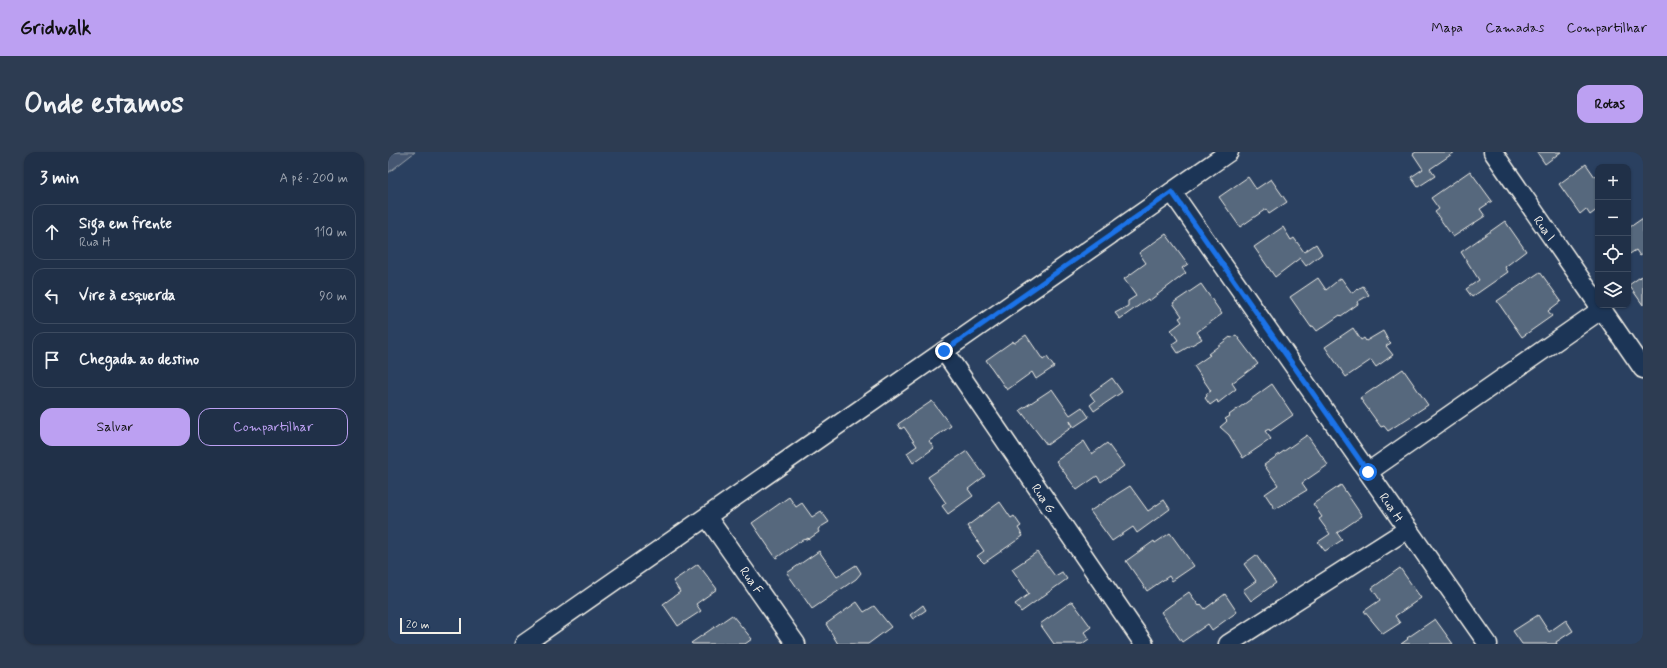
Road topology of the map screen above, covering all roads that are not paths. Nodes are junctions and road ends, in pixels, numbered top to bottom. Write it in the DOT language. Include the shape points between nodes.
graph roads {
  1 [pos="1229,152"];
  2 [pos="1492,152"];
  3 [pos="1172,192"];
  4 [pos="1595,300"];
  5 [pos="1596,308"];
  6 [pos="1600,308"];
  7 [pos="944,351"];
  8 [pos="1642,365"];
  9 [pos="1368,472"];
  10 [pos="707,516"];
  11 [pos="1408,529"];
  12 [pos="524,644"];
  13 [pos="796,644"];
  14 [pos="1144,644"];
  15 [pos="1228,644"];
  16 [pos="1488,644"];
  1 -- 3 [label="street"];
  2 -- 4 [label="street, Rua I"];
  3 -- 7 [label="street"];
  3 -- 9 [label="street, Rua H"];
  5 -- 9 [label="street"];
  6 -- 8 [label="street, Rua I"];
  7 -- 10 [label="street"];
  7 -- 14 [label="street, Rua G"];
  9 -- 11 [label="street, Rua H"];
  10 -- 12 [label="street"];
  10 -- 13 [label="street, Rua F"];
  11 -- 15 [label="street"];
  11 -- 16 [label="street, Rua H"];
}
